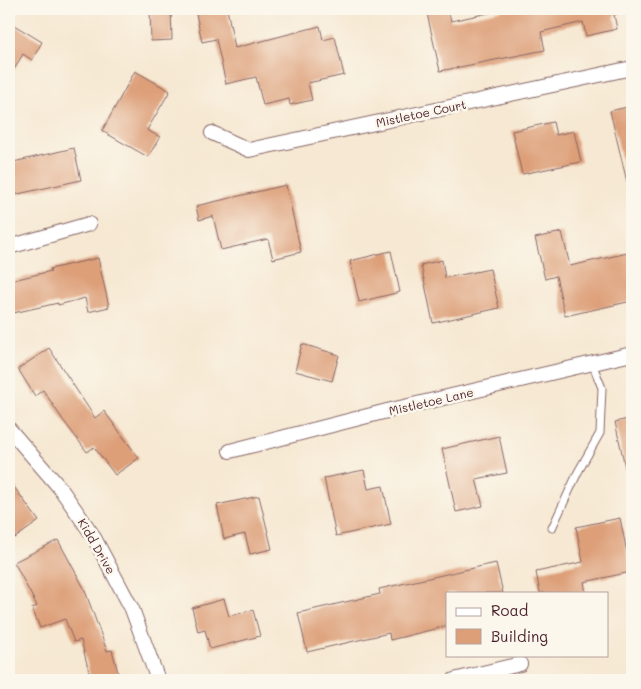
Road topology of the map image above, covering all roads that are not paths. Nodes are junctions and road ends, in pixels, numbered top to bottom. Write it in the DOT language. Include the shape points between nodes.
graph roads {
  1 [pos="632,68"];
  2 [pos="212,133"];
  3 [pos="89,224"];
  4 [pos="9,247"];
  5 [pos="632,354"];
  6 [pos="592,363"];
  7 [pos="9,429"];
  8 [pos="230,451"];
  9 [pos="552,528"];
  10 [pos="520,664"];
  11 [pos="158,680"];
  12 [pos="454,680"];
  1 -- 2 [label="street, Mistletoe Court" via="249,150"];
  3 -- 4 [label="street"];
  5 -- 6 [label="street, Mistletoe Lane"];
  6 -- 8 [label="street, Mistletoe Lane"];
  6 -- 9 [label="lane" via="602,388 600,433"];
  7 -- 11 [label="street, Kidd Drive" via="60,488 92,534 132,609"];
  10 -- 12 [label="street"];
}
